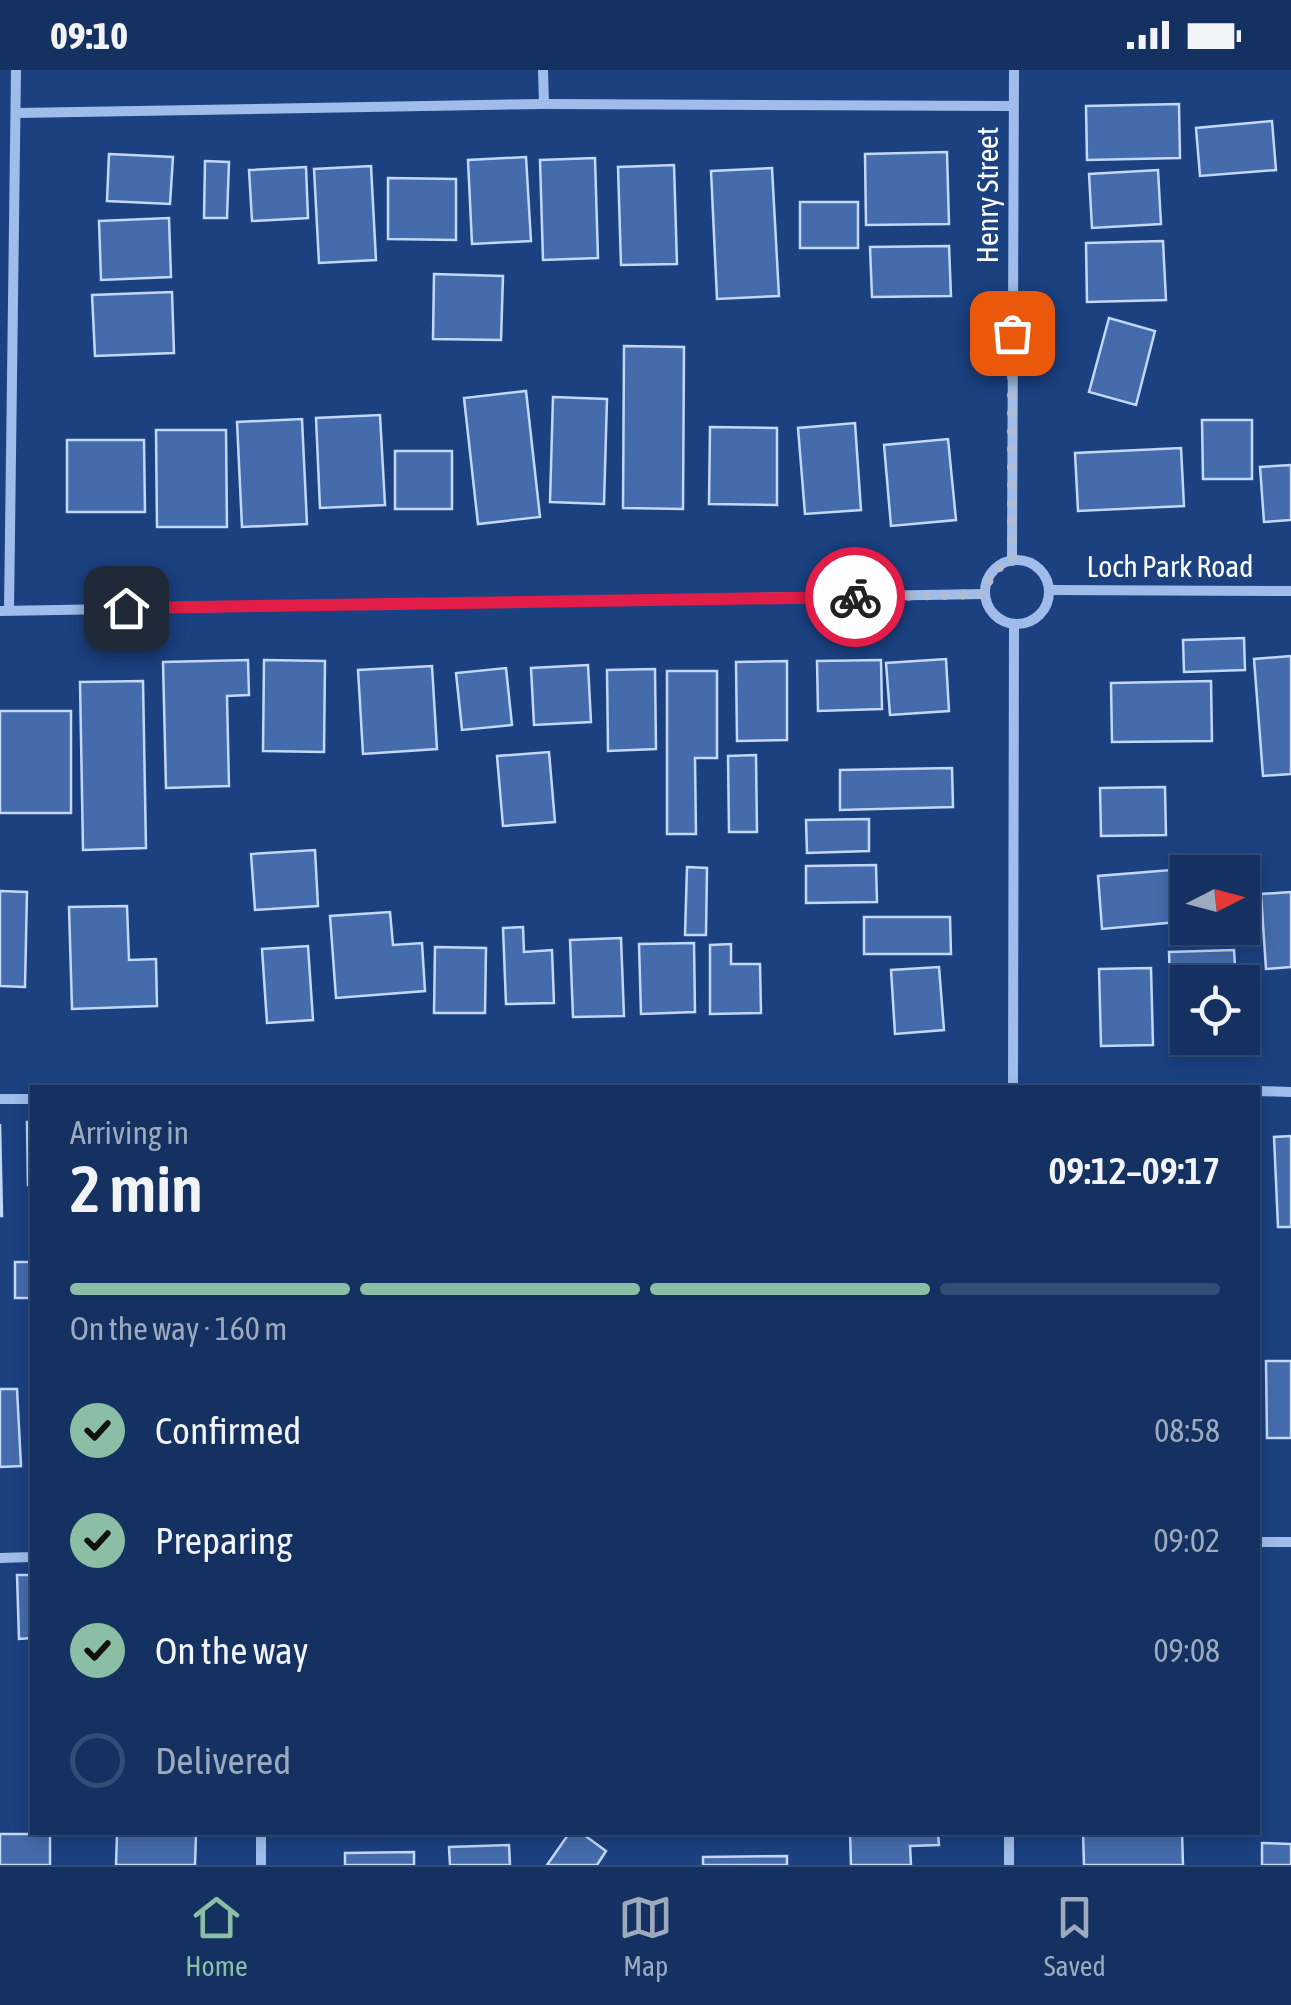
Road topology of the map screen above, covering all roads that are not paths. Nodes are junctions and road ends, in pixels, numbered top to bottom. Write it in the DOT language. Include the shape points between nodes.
graph roads {
  1 [pos="16,70"];
  2 [pos="543,70"];
  3 [pos="1014,70"];
  4 [pos="544,104"];
  5 [pos="1013,106"];
  6 [pos="17,113"];
  7 [pos="1012,561"];
  8 [pos="1049,590"];
  9 [pos="1291,592"];
  10 [pos="986,594"];
  11 [pos="4,610"];
  12 [pos="1014,624"];
  13 [pos="1012,1085"];
  14 [pos="1260,1091"];
  15 [pos="1291,1092"];
  16 [pos="0,1099"];
  17 [pos="30,1099"];
  18 [pos="1260,1542"];
  19 [pos="1291,1542"];
  20 [pos="0,1558"];
  21 [pos="30,1558"];
  22 [pos="261,1835"];
  23 [pos="1009,1835"];
  24 [pos="261,1865"];
  25 [pos="1009,1865"];
  1 -- 6 [label="street"];
  2 -- 4 [label="street"];
  3 -- 5 [label="street, Henry Street"];
  4 -- 5 [label="street"];
  4 -- 6 [label="street"];
  5 -- 7 [label="street, Henry Street"];
  6 -- 11 [label="street"];
  7 -- 8 [label="street" via="1033,564"];
  7 -- 10 [label="street" via="991,573"];
  8 -- 9 [label="street, Loch Park Road"];
  8 -- 12 [label="street" via="1043,611"];
  10 -- 11 [label="street"];
  10 -- 12 [label="street" via="998,618"];
  12 -- 13 [label="street"];
  14 -- 15 [label="street"];
  16 -- 17 [label="street"];
  18 -- 19 [label="street"];
  20 -- 21 [label="street"];
  22 -- 24 [label="street"];
  23 -- 25 [label="street"];
}
